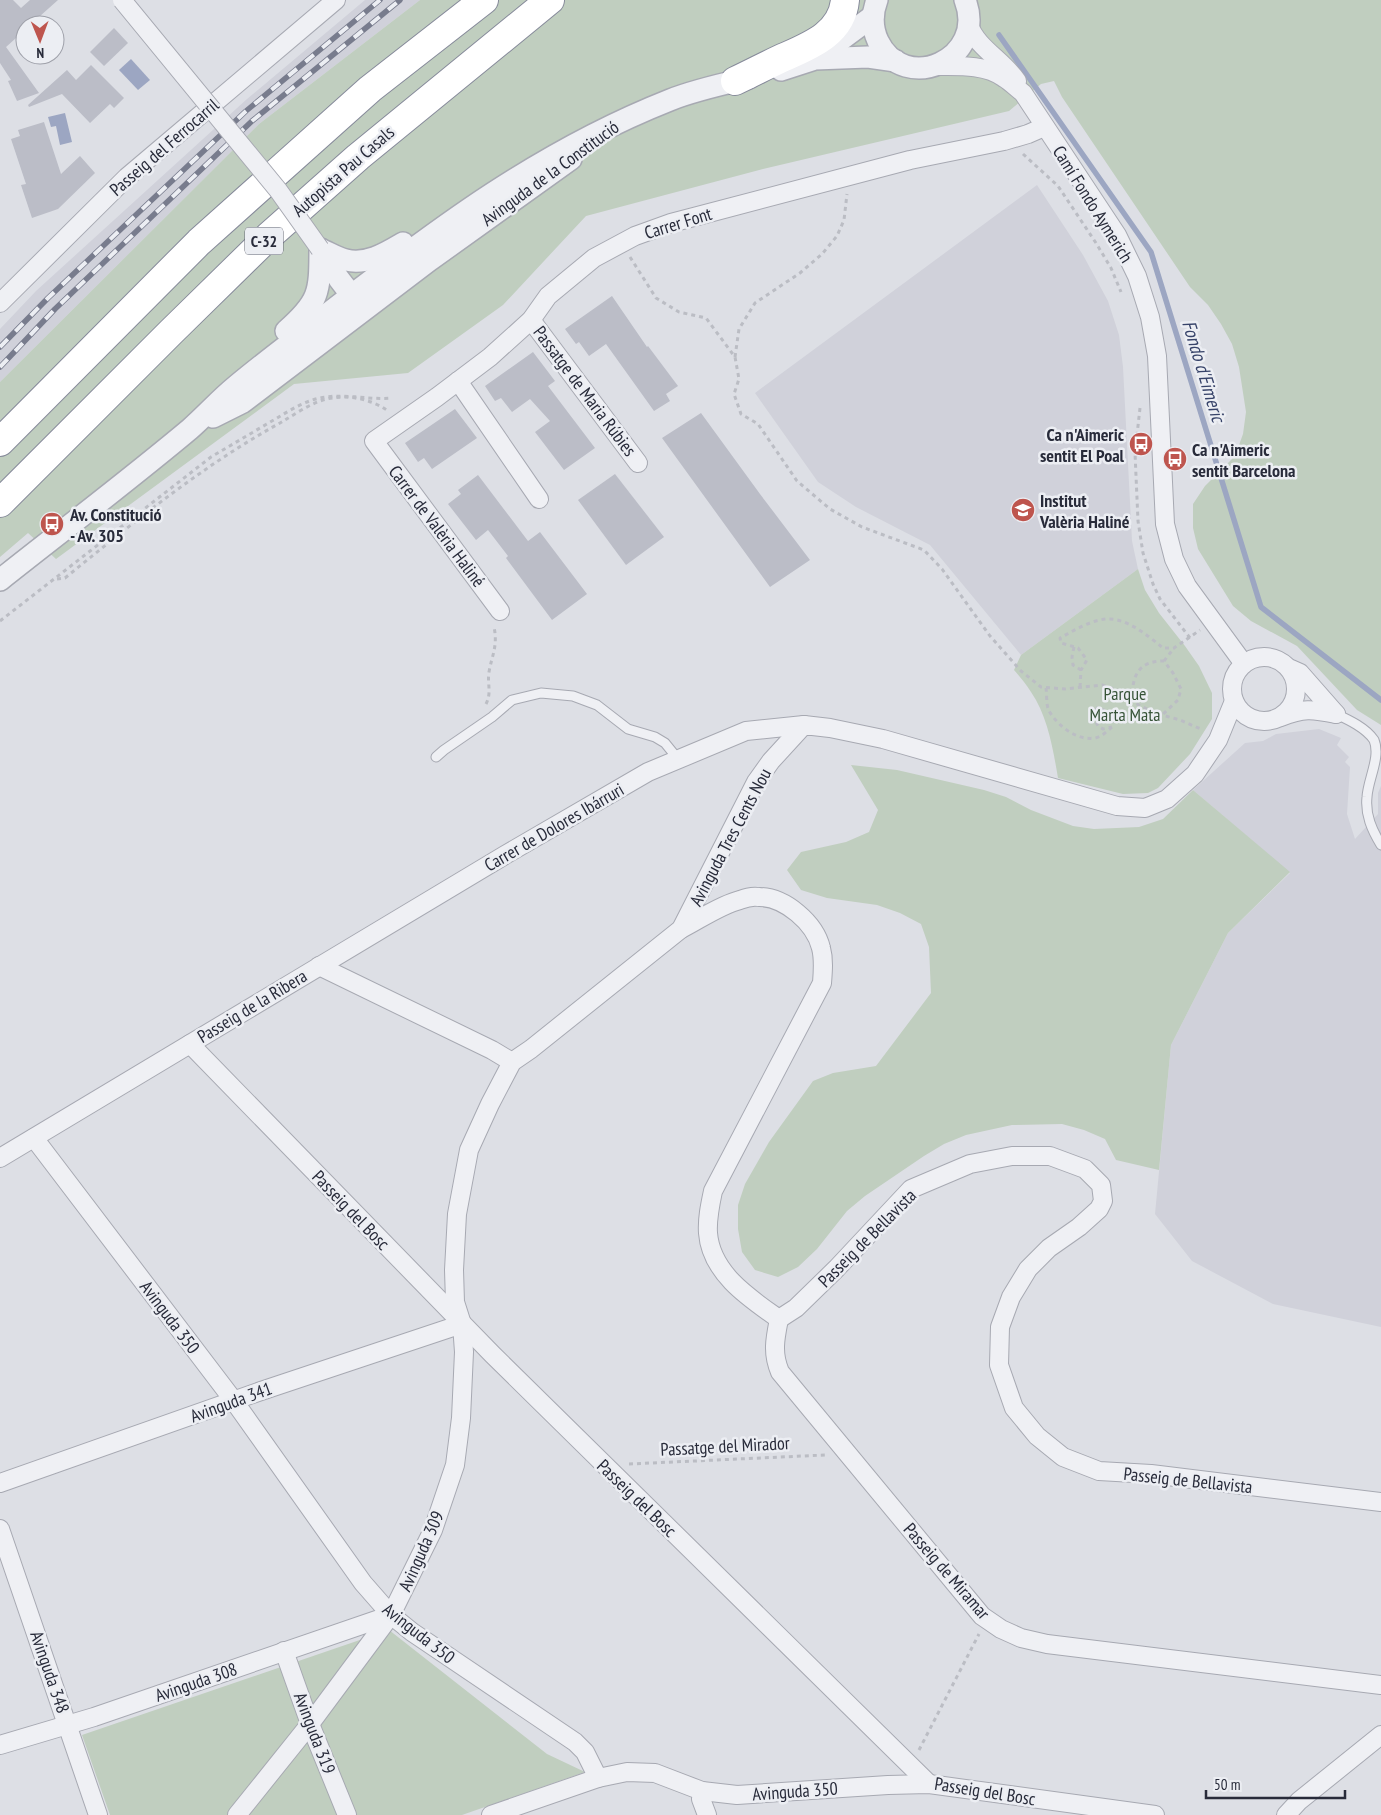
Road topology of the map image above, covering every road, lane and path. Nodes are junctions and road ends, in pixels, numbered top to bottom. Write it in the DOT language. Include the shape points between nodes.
graph roads {
  1 [pos="122,0"];
  2 [pos="336,0"];
  3 [pos="484,0"];
  4 [pos="549,0"];
  5 [pos="845,0"];
  6 [pos="965,0"];
  7 [pos="875,8"];
  8 [pos="969,25"];
  9 [pos="815,59"];
  10 [pos="896,61"];
  11 [pos="935,66"];
  12 [pos="735,81"];
  13 [pos="1023,93"];
  14 [pos="1044,127"];
  15 [pos="1025,156"];
  16 [pos="847,176"];
  17 [pos="497,201"];
  18 [pos="622,243"];
  19 [pos="320,249"];
  20 [pos="356,291"];
  21 [pos="1124,297"];
  22 [pos="0,303"];
  23 [pos="531,320"];
  24 [pos="735,357"];
  25 [pos="458,381"];
  26 [pos="235,386"];
  27 [pos="391,398"];
  28 [pos="1140,406"];
  29 [pos="403,422"];
  30 [pos="192,427"];
  31 [pos="374,441"];
  32 [pos="0,442"];
  33 [pos="638,463"];
  34 [pos="539,499"];
  35 [pos="0,503"];
  36 [pos="56,579"];
  37 [pos="0,580"];
  38 [pos="500,611"];
  39 [pos="0,621"];
  40 [pos="1074,647"];
  41 [pos="1174,648"];
  42 [pos="1164,661"];
  43 [pos="1244,664"];
  44 [pos="1289,668"];
  45 [pos="1081,670"];
  46 [pos="1080,687"];
  47 [pos="1046,688"];
  48 [pos="1234,700"];
  49 [pos="1132,701"];
  50 [pos="483,709"];
  51 [pos="1336,714"];
  52 [pos="1162,715"];
  53 [pos="1270,720"];
  54 [pos="804,725"];
  55 [pos="1112,727"];
  56 [pos="1219,738"];
  57 [pos="436,757"];
  58 [pos="678,759"];
  59 [pos="1381,845"];
  60 [pos="681,929"];
  61 [pos="319,966"];
  62 [pos="190,1044"];
  63 [pos="512,1062"];
  64 [pos="34,1138"];
  65 [pos="0,1158"];
  66 [pos="779,1319"];
  67 [pos="462,1324"];
  68 [pos="234,1401"];
  69 [pos="847,1454"];
  70 [pos="604,1465"];
  71 [pos="0,1484"];
  72 [pos="1381,1502"];
  73 [pos="0,1529"];
  74 [pos="390,1615"];
  75 [pos="987,1619"];
  76 [pos="284,1651"];
  77 [pos="1381,1685"];
  78 [pos="68,1724"];
  79 [pos="310,1724"];
  80 [pos="1381,1735"];
  81 [pos="0,1745"];
  82 [pos="911,1766"];
  83 [pos="598,1778"];
  84 [pos="929,1784"];
  85 [pos="702,1790"];
  86 [pos="98,1815"];
  87 [pos="237,1815"];
  88 [pos="347,1815"];
  89 [pos="490,1815"];
  90 [pos="708,1815"];
  91 [pos="1155,1815"];
  92 [pos="1286,1815"];
  1 -- 19 [label="street, bridge" via="278,190"];
  2 -- 22 [label="street, Passeig del Ferrocarril" via="127,178"];
  3 -- 32 [label="highway, C-32" via="370,89 261,185 192,249"];
  4 -- 35 [label="highway, Autopista Pau Casals / C-32" via="358,156 269,236"];
  5 -- 12 [label="highway" via="833,28 817,43"];
  6 -- 8 [label="street"];
  7 -- 9 [label="street"];
  7 -- 10 [label="street" via="875,34 880,45"];
  8 -- 11 [label="street" via="964,42 956,52"];
  8 -- 13 [label="street" via="979,43 1007,67"];
  9 -- 10 [label="street" via="868,57"];
  9 -- 12 [label="street, Avinguda de la Constitució"];
  10 -- 11 [label="street" via="915,68"];
  11 -- 13 [label="street, Camí Fondo Aymerich" via="990,71"];
  12 -- 17 [label="street, Avinguda de la Constitució" via="672,99 583,139"];
  13 -- 14 [label="street, Camí Fondo Aymerich"];
  14 -- 16 [label="street, Carrer Font" via="1004,141"];
  14 -- 43 [label="street, Camí Fondo Aymerich" via="1117,234 1137,276 1150,317 1156,356 1166,524 1174,559 1187,586"];
  15 -- 21 [label="path" via="1058,186 1111,268"];
  16 -- 18 [label="street, Carrer Font" via="671,223"];
  16 -- 24 [label="path" via="844,220 838,236 800,273 755,303 739,329"];
  17 -- 19 [label="street" via="454,210 390,251 366,261 347,260"];
  17 -- 20 [label="street, Avinguda de la Constitució" via="407,252"];
  17 -- 30 [label="street, Avinguda de la Constitució" via="430,260 243,402"];
  18 -- 23 [label="street, Carrer Font" via="594,258 548,296"];
  18 -- 24 [label="path" via="656,298 679,312 706,318"];
  19 -- 20 [label="street" via="349,292"];
  19 -- 26 [label="street" via="320,281 313,304 251,364"];
  20 -- 26 [label="street, Avinguda de la Constitució"];
  23 -- 25 [label="street, Carrer Font"];
  23 -- 33 [label="street, Passatge de Maria Rúbies"];
  24 -- 47 [label="path" via="739,379 734,394 741,414 758,424 797,481 830,509 862,527 924,550 942,569 990,636 1021,671"];
  25 -- 29 [label="street, Carrer Font"];
  25 -- 34 [label="street"];
  26 -- 30 [label="street, Avinguda de la Constitució"];
  27 -- 36 [label="path" via="324,397 295,407 211,457"];
  28 -- 41 [label="path" via="1135,453 1137,515 1143,553 1153,584 1160,599 1190,638"];
  29 -- 31 [label="street, Carrer Font"];
  29 -- 36 [label="path" via="378,404 350,398 327,399 308,407 220,458 65,578"];
  30 -- 37 [label="street, Avinguda de la Constitució"];
  31 -- 38 [label="street, Carrer de Valèria Haliné"];
  36 -- 39 [label="path"];
  38 -- 50 [label="path" via="492,622 496,648 488,673 490,697"];
  40 -- 41 [label="path" via="1061,643 1060,638 1102,619 1122,621 1164,648"];
  40 -- 45 [label="path" via="1073,665"];
  40 -- 45 [label="path" via="1087,660"];
  41 -- 42 [label="path"];
  42 -- 49 [label="path" via="1154,661 1141,668 1132,682"];
  42 -- 52 [label="path" via="1181,689 1178,700"];
  43 -- 44 [label="street" via="1265,656 1281,661"];
  43 -- 48 [label="street" via="1234,678"];
  44 -- 51 [label="street" via="1300,673"];
  44 -- 53 [label="street" via="1296,684 1296,696 1287,712"];
  45 -- 46 [label="path"];
  46 -- 47 [label="path"];
  46 -- 49 [label="path" via="1102,685 1120,690"];
  47 -- 55 [label="path" via="1048,710 1063,729 1077,736 1095,738"];
  48 -- 53 [label="street" via="1254,720"];
  48 -- 56 [label="street"];
  49 -- 52 [label="path"];
  51 -- 53 [label="street" via="1298,710"];
  51 -- 59 [label="lane" via="1357,725 1375,741 1378,757 1367,796 1367,815"];
  52 -- 56 [label="path"];
  53 -- 56 [label="street" via="1239,726"];
  54 -- 56 [label="street" via="883,739 1117,806 1145,808 1167,799 1195,774"];
  54 -- 58 [label="street, Carrer de Dolores Ibárruri" via="746,731"];
  54 -- 60 [label="street, Avinguda Tres Cents Nou" via="756,782"];
  55 -- 55 [label="path" via="1112,717 1107,711 1097,708 1093,716 1098,726 1103,729"];
  57 -- 58 [label="lane" via="512,700 541,693 573,696 597,705 628,729 665,743"];
  58 -- 61 [label="street, Carrer de Dolores Ibárruri" via="648,772"];
  60 -- 63 [label="street, Avinguda Tres Cents Nou"];
  60 -- 66 [label="street" via="739,900 759,896 777,900 799,914 821,947 822,983 713,1191 708,1216 708,1234 716,1260 730,1280"];
  61 -- 62 [label="street, Passeig de la Ribera"];
  61 -- 63 [label="street, Passeig de la Ribera"];
  62 -- 64 [label="street, Passeig de la Ribera"];
  62 -- 67 [label="street, Passeig del Bosc"];
  63 -- 67 [label="street, Avinguda Tres Cents Nou" via="469,1150 457,1214 454,1270 455,1302"];
  64 -- 65 [label="street, Passeig de la Ribera"];
  64 -- 68 [label="street, Avinguda 350"];
  66 -- 69 [label="street, Passeig de Miramar" via="774,1359 780,1372"];
  66 -- 72 [label="street, Passeig de Bellavista" via="796,1308 837,1268 911,1189 970,1164 1012,1156 1050,1156 1085,1169 1101,1185 1103,1201 1099,1209 1028,1269 1010,1297 1000,1327 999,1365 1014,1408 1037,1436 1063,1457 1099,1471 1151,1474"];
  67 -- 68 [label="street, Avinguda 341"];
  67 -- 70 [label="street, Passeig del Bosc"];
  67 -- 74 [label="street, Avinguda 309" via="464,1373 455,1465 434,1530"];
  68 -- 71 [label="street, Avinguda 341"];
  68 -- 74 [label="street, Avinguda 350" via="363,1583"];
  69 -- 70 [label="path, Passatge del Mirador"];
  69 -- 75 [label="street, Passeig de Miramar"];
  70 -- 82 [label="street, Passeig del Bosc"];
  73 -- 78 [label="street, Avinguda 348"];
  74 -- 76 [label="street, Avinguda 308"];
  74 -- 79 [label="street, Avinguda 309"];
  74 -- 83 [label="street, Avinguda 350" via="575,1742 585,1752"];
  75 -- 77 [label="street, Passeig de Miramar" via="1021,1638 1047,1644"];
  75 -- 82 [label="path"];
  76 -- 78 [label="street, Avinguda 308"];
  76 -- 79 [label="street, Avinguda 319"];
  78 -- 81 [label="street, Avinguda 308"];
  78 -- 86 [label="street, Avinguda 348"];
  79 -- 87 [label="street, Avinguda 309"];
  79 -- 88 [label="street, Avinguda 319"];
  80 -- 92 [label="street"];
  82 -- 84 [label="street, Passeig del Bosc"];
  83 -- 85 [label="street, Avinguda 350" via="627,1772 655,1773"];
  83 -- 89 [label="street"];
  84 -- 85 [label="street, Avinguda 350" via="736,1795"];
  84 -- 91 [label="street, Passeig del Bosc"];
  85 -- 90 [label="street" via="701,1799"];
}
